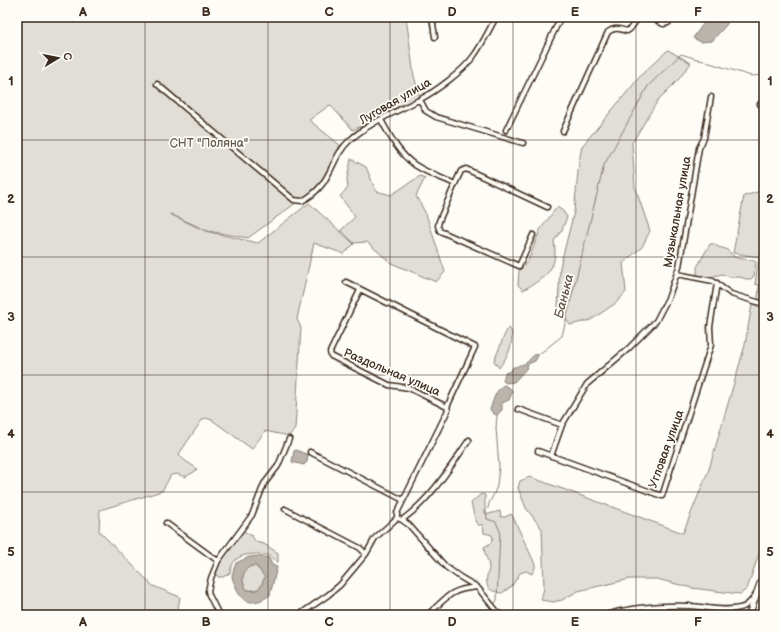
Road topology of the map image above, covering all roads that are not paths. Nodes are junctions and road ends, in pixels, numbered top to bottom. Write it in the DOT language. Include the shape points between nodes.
graph roads {
  1 [pos="432,17"];
  2 [pos="496,17"];
  3 [pos="560,17"];
  4 [pos="639,17"];
  5 [pos="651,17"];
  6 [pos="673,17"];
  7 [pos="435,37"];
  8 [pos="157,84"];
  9 [pos="711,97"];
  10 [pos="420,100"];
  11 [pos="381,120"];
  12 [pos="506,130"];
  13 [pos="563,131"];
  14 [pos="523,143"];
  15 [pos="455,184"];
  16 [pos="547,207"];
  17 [pos="533,235"];
  18 [pos="677,274"];
  19 [pos="346,282"];
  20 [pos="717,283"];
  21 [pos="360,290"];
  22 [pos="764,304"];
  23 [pos="447,407"];
  24 [pos="518,409"];
  25 [pos="562,425"];
  26 [pos="289,439"];
  27 [pos="470,440"];
  28 [pos="538,451"];
  29 [pos="310,452"];
  30 [pos="551,456"];
  31 [pos="403,500"];
  32 [pos="285,510"];
  33 [pos="396,518"];
  34 [pos="402,520"];
  35 [pos="166,523"];
  36 [pos="366,554"];
  37 [pos="218,561"];
  38 [pos="764,573"];
  39 [pos="477,587"];
  40 [pos="756,594"];
  41 [pos="724,610"];
  42 [pos="219,615"];
  43 [pos="299,615"];
  44 [pos="427,615"];
  45 [pos="500,615"];
  46 [pos="605,615"];
  47 [pos="730,615"];
  48 [pos="749,615"];
  1 -- 7 [label="street"];
  2 -- 10 [label="street, Луговая улица" via="465,66"];
  3 -- 12 [label="street"];
  4 -- 13 [label="street" via="627,31 616,28 608,32"];
  5 -- 6 [label="street" via="663,24 668,23"];
  8 -- 11 [label="street, Луговая улица" via="298,201 316,192 325,182 345,144"];
  9 -- 18 [label="street, Музыкальная улица" via="704,138 699,148"];
  10 -- 11 [label="street, Луговая улица"];
  10 -- 14 [label="street" via="426,111 436,117"];
  11 -- 15 [label="street" via="406,157 416,165"];
  15 -- 16 [label="street" via="462,171 466,169"];
  15 -- 17 [label="street" via="439,221 440,231 519,266"];
  18 -- 20 [label="street"];
  18 -- 25 [label="street, Музыкальная улица" via="656,320 628,349 587,384"];
  19 -- 21 [label="street"];
  20 -- 22 [label="street" via="731,294"];
  20 -- 30 [label="street, Угловая улица" via="710,327 711,345 662,496"];
  21 -- 23 [label="street" via="475,347"];
  21 -- 23 [label="street, Раздольная улица" via="330,352 331,356 389,384 409,388"];
  23 -- 31 [label="street" via="448,410"];
  24 -- 25 [label="street"];
  25 -- 30 [label="street, Музыкальная улица"];
  26 -- 37 [label="street" via="278,466 264,484 252,515"];
  27 -- 34 [label="street" via="429,496"];
  28 -- 30 [label="street, Угловая улица"];
  29 -- 31 [label="street"];
  31 -- 33 [label="street"];
  32 -- 36 [label="street" via="354,545"];
  33 -- 34 [label="street"];
  33 -- 36 [label="street" via="375,538"];
  34 -- 39 [label="street" via="446,567"];
  35 -- 37 [label="street"];
  36 -- 43 [label="street" via="340,585"];
  37 -- 42 [label="street" via="208,591"];
  38 -- 40 [label="main road"];
  39 -- 44 [label="street" via="450,594"];
  39 -- 45 [label="street"];
  40 -- 41 [label="street" via="746,606"];
  40 -- 48 [label="main road"];
  41 -- 46 [label="street" via="680,606 640,607"];
  41 -- 47 [label="street"];
}
